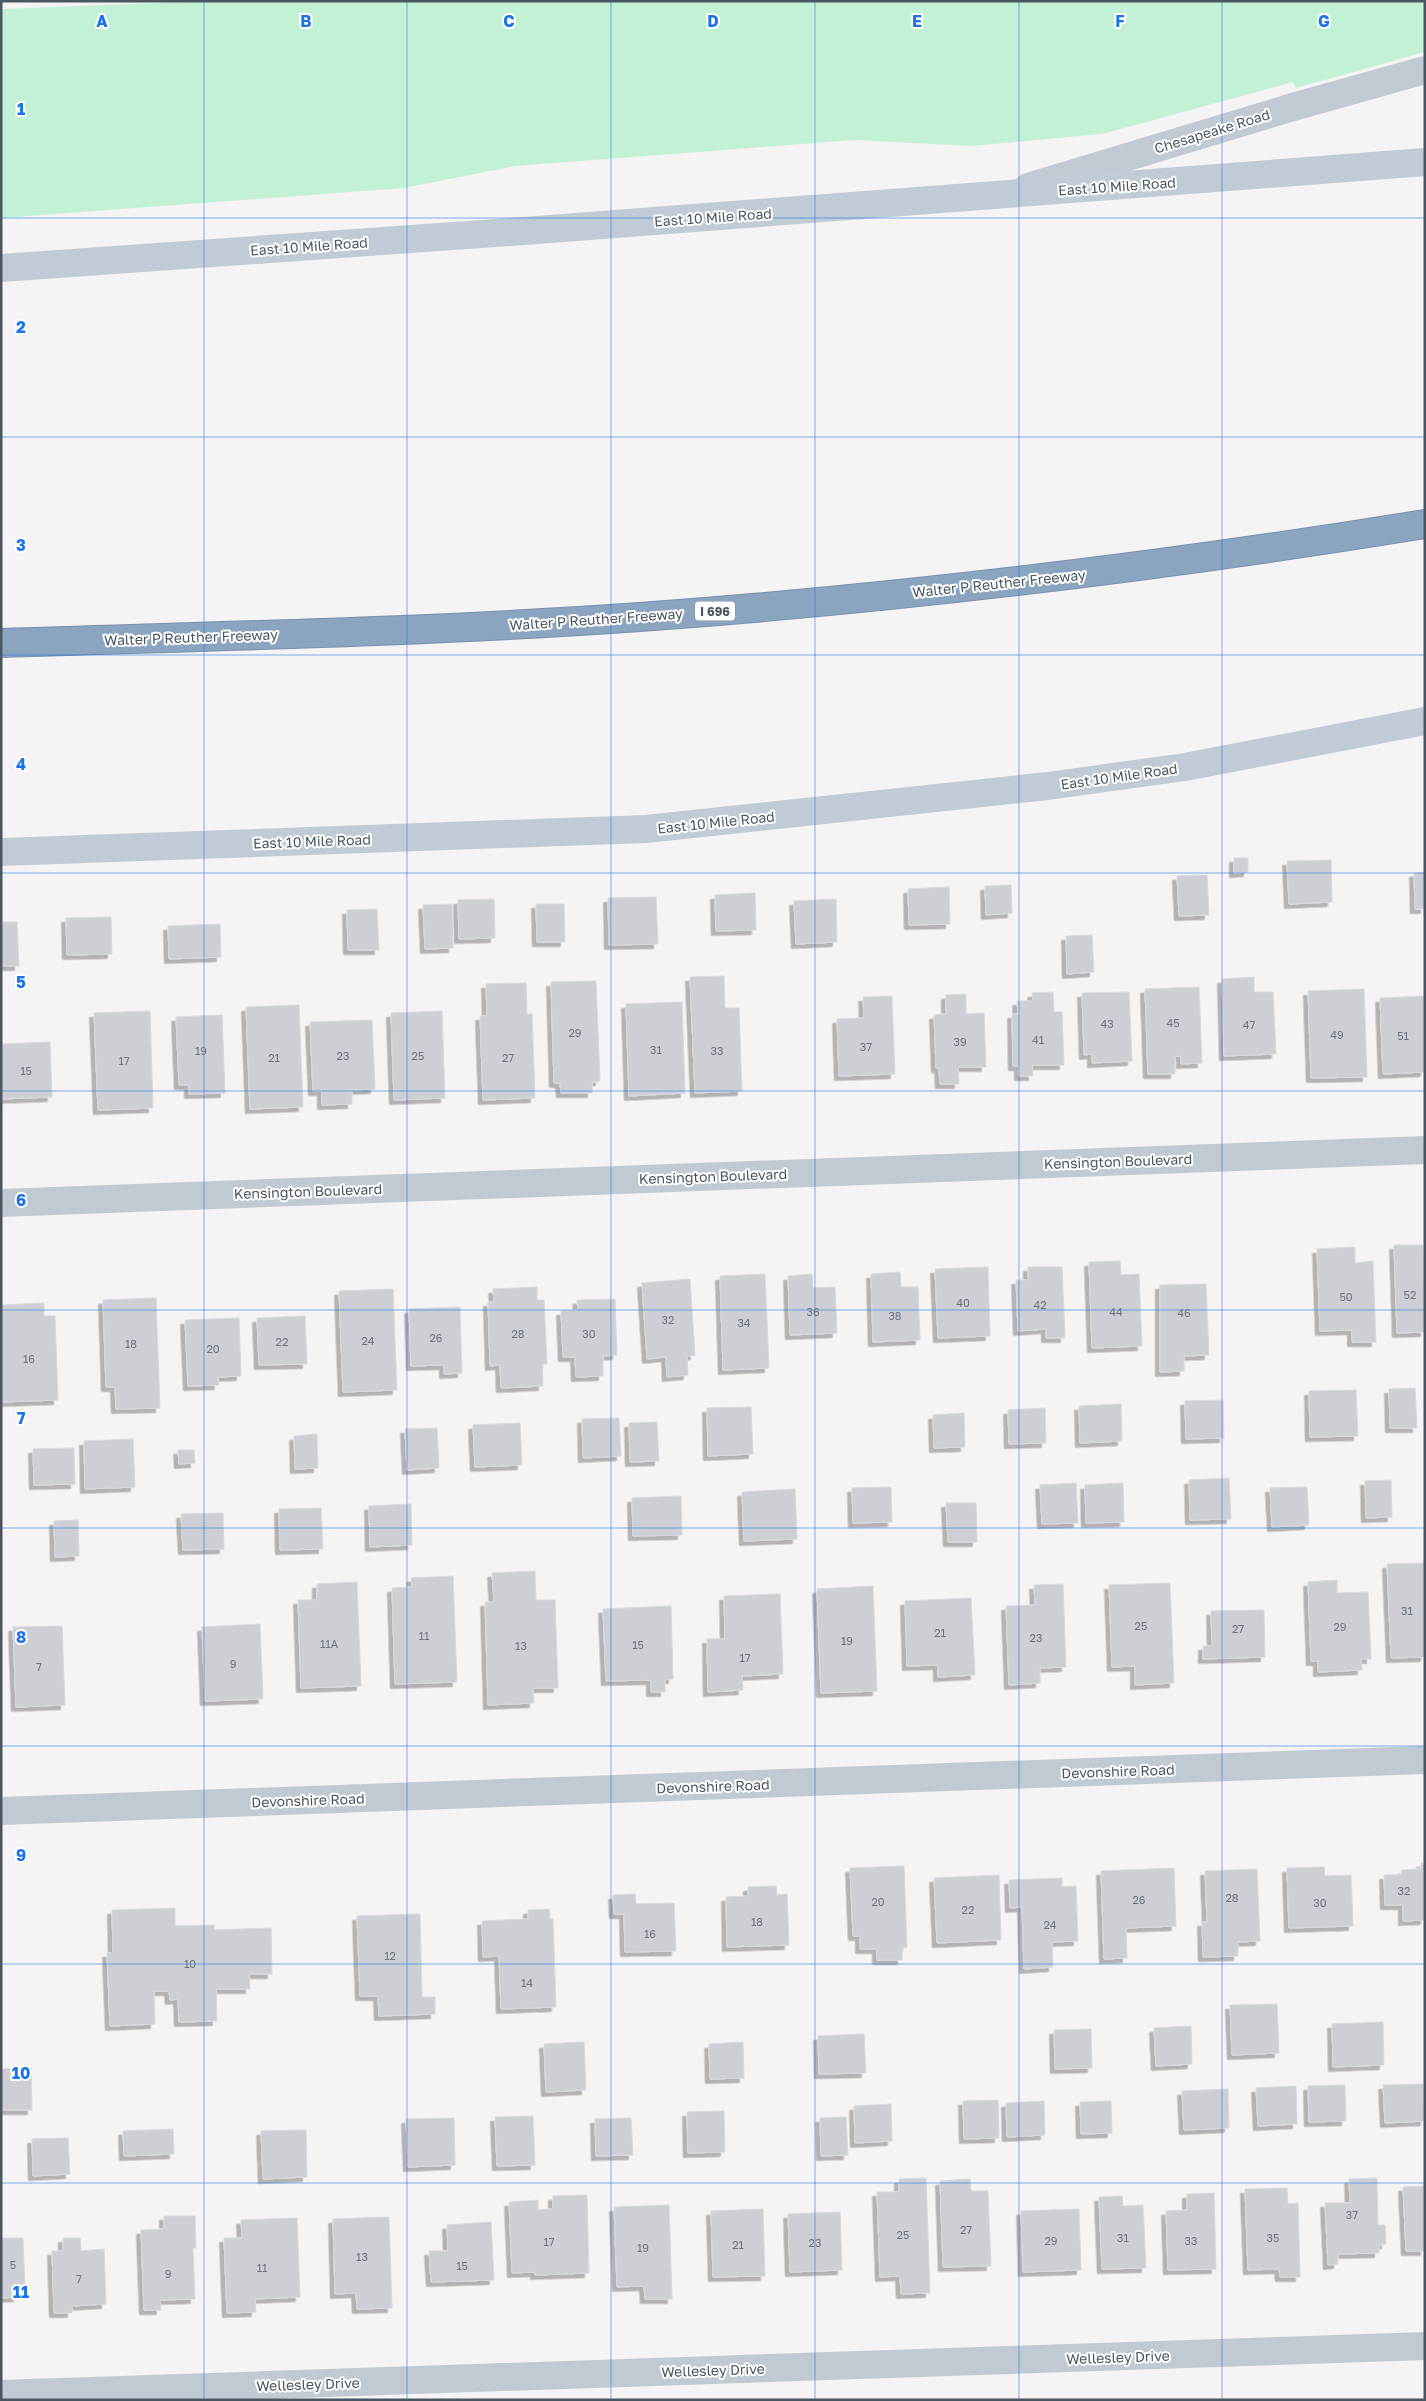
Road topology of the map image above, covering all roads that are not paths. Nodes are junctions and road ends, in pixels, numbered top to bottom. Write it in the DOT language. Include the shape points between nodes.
graph roads {
  1 [pos="1425,70"];
  2 [pos="1425,162"];
  3 [pos="1001,195"];
  4 [pos="1,268"];
  5 [pos="1425,524"];
  6 [pos="1,643"];
  7 [pos="1425,721"];
  8 [pos="1,852"];
  9 [pos="1425,1150"];
  10 [pos="1,1202"];
  11 [pos="1425,1760"];
  12 [pos="1,1811"];
  13 [pos="1425,2346"];
  14 [pos="1,2394"];
  1 -- 3 [label="street, Chesapeake Road"];
  2 -- 3 [label="main road, East 10 Mile Road"];
  3 -- 4 [label="main road, East 10 Mile Road"];
  5 -- 6 [label="highway, Walter P Reuther Freeway / I 696" via="1112,570 812,603 464,627"];
  7 -- 8 [label="main road, East 10 Mile Road" via="1185,767 1048,786 646,829"];
  9 -- 10 [label="street, Kensington Boulevard"];
  11 -- 12 [label="street, Devonshire Road"];
  13 -- 14 [label="street, Wellesley Drive"];
}
